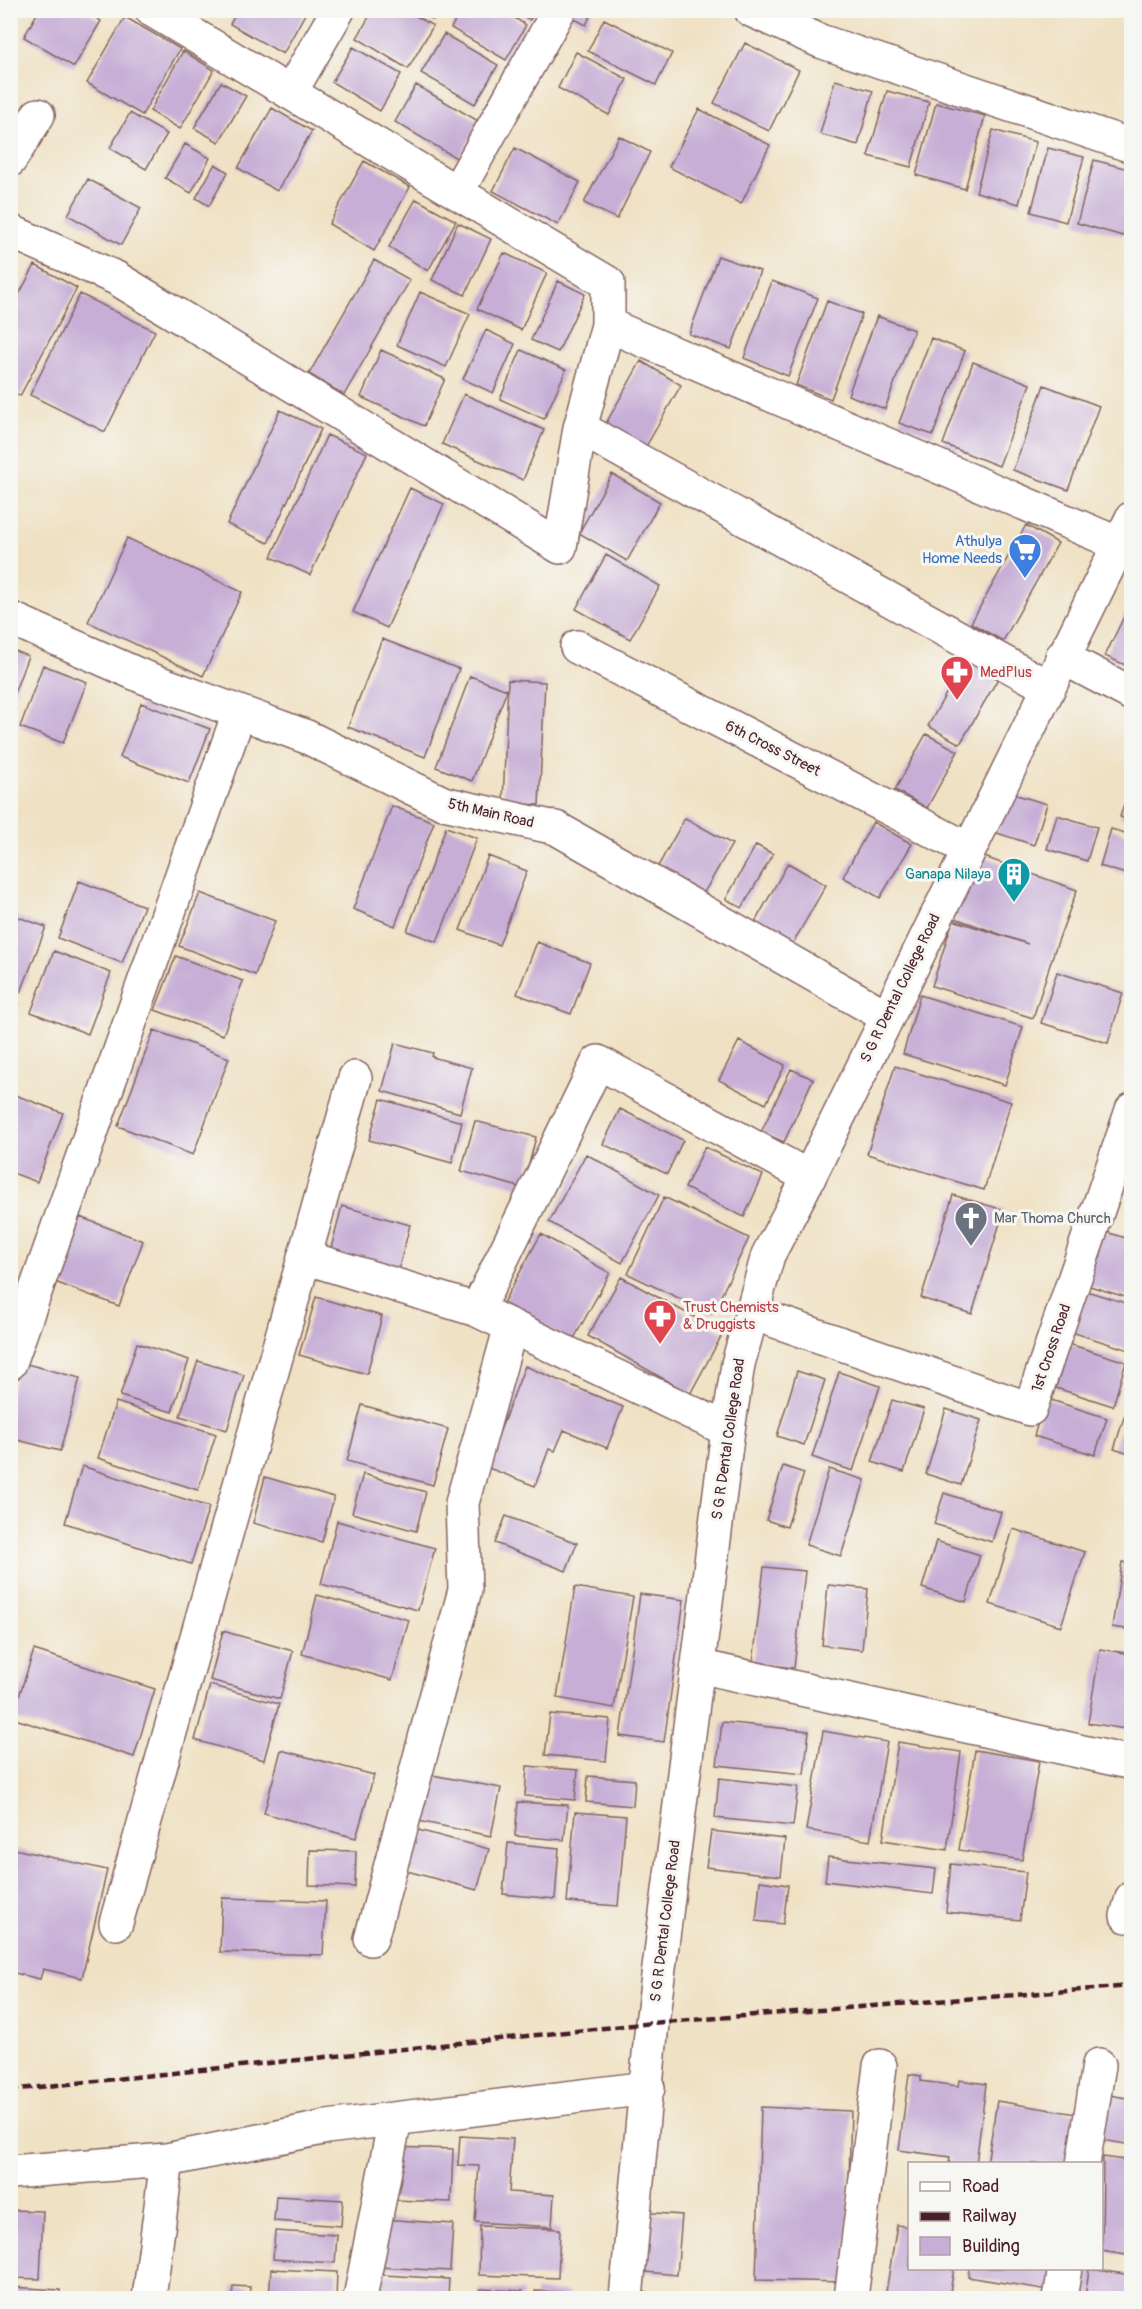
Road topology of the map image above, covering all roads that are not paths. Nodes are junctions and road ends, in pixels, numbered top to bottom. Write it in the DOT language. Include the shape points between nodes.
graph roads {
  1 [pos="152,10"];
  2 [pos="338,10"];
  3 [pos="560,10"];
  4 [pos="751,10"];
  5 [pos="290,93"];
  6 [pos="38,115"];
  7 [pos="1131,146"];
  8 [pos="10,160"];
  9 [pos="457,192"];
  10 [pos="10,231"];
  11 [pos="608,325"];
  12 [pos="580,428"];
  13 [pos="1125,531"];
  14 [pos="10,618"];
  15 [pos="577,647"];
  16 [pos="1062,657"];
  17 [pos="1048,687"];
  18 [pos="1131,694"];
  19 [pos="239,712"];
  20 [pos="968,849"];
  21 [pos="886,1016"];
  22 [pos="355,1078"];
  23 [pos="1131,1110"];
  24 [pos="809,1177"];
  25 [pos="304,1257"];
  26 [pos="477,1310"];
  27 [pos="752,1313"];
  28 [pos="512,1326"];
  29 [pos="10,1363"];
  30 [pos="728,1430"];
  31 [pos="698,1666"];
  32 [pos="1131,1763"];
  33 [pos="116,1923"];
  34 [pos="370,1939"];
  35 [pos="1099,2065"];
  36 [pos="880,2066"];
  37 [pos="648,2088"];
  38 [pos="395,2119"];
  39 [pos="167,2160"];
  40 [pos="1083,2162"];
  41 [pos="10,2172"];
  42 [pos="1065,2270"];
  43 [pos="149,2298"];
  44 [pos="360,2298"];
  45 [pos="626,2298"];
  46 [pos="851,2298"];
  47 [pos="1060,2298"];
  1 -- 5 [label="street"];
  2 -- 5 [label="street"];
  3 -- 9 [label="street"];
  4 -- 7 [label="street" via="820,41"];
  5 -- 9 [label="street"];
  6 -- 8 [label="street"];
  9 -- 11 [label="street" via="608,283"];
  10 -- 12 [label="street" via="116,279 560,548"];
  11 -- 12 [label="street"];
  11 -- 13 [label="street"];
  12 -- 17 [label="street"];
  13 -- 16 [label="street, S G R Dental College Road"];
  14 -- 19 [label="street, 5th Main Road" via="141,676"];
  15 -- 20 [label="street, 6th Cross Street"];
  16 -- 17 [label="street, S G R Dental College Road"];
  16 -- 18 [label="street"];
  17 -- 20 [label="street, S G R Dental College Road"];
  19 -- 21 [label="street, 5th Main Road" via="307,737 443,803 556,828"];
  19 -- 29 [label="street"];
  20 -- 21 [label="street, S G R Dental College Road"];
  21 -- 24 [label="street, S G R Dental College Road"];
  22 -- 25 [label="street"];
  23 -- 27 [label="street, 1st Cross Road" via="1030,1409"];
  24 -- 26 [label="street" via="598,1062"];
  24 -- 27 [label="street, S G R Dental College Road" via="768,1255"];
  25 -- 26 [label="street"];
  25 -- 33 [label="street"];
  26 -- 28 [label="street"];
  27 -- 30 [label="street, S G R Dental College Road" via="738,1364"];
  28 -- 30 [label="street"];
  28 -- 34 [label="street" via="462,1503 465,1590"];
  30 -- 31 [label="street, S G R Dental College Road"];
  31 -- 32 [label="street"];
  31 -- 37 [label="street, S G R Dental College Road" via="652,2023"];
  35 -- 40 [label="street"];
  36 -- 46 [label="street"];
  37 -- 38 [label="street"];
  37 -- 45 [label="street, S G R Dental College Road"];
  38 -- 39 [label="street" via="327,2127"];
  38 -- 44 [label="street"];
  39 -- 41 [label="street"];
  39 -- 43 [label="street"];
  42 -- 47 [label="street"];
}
